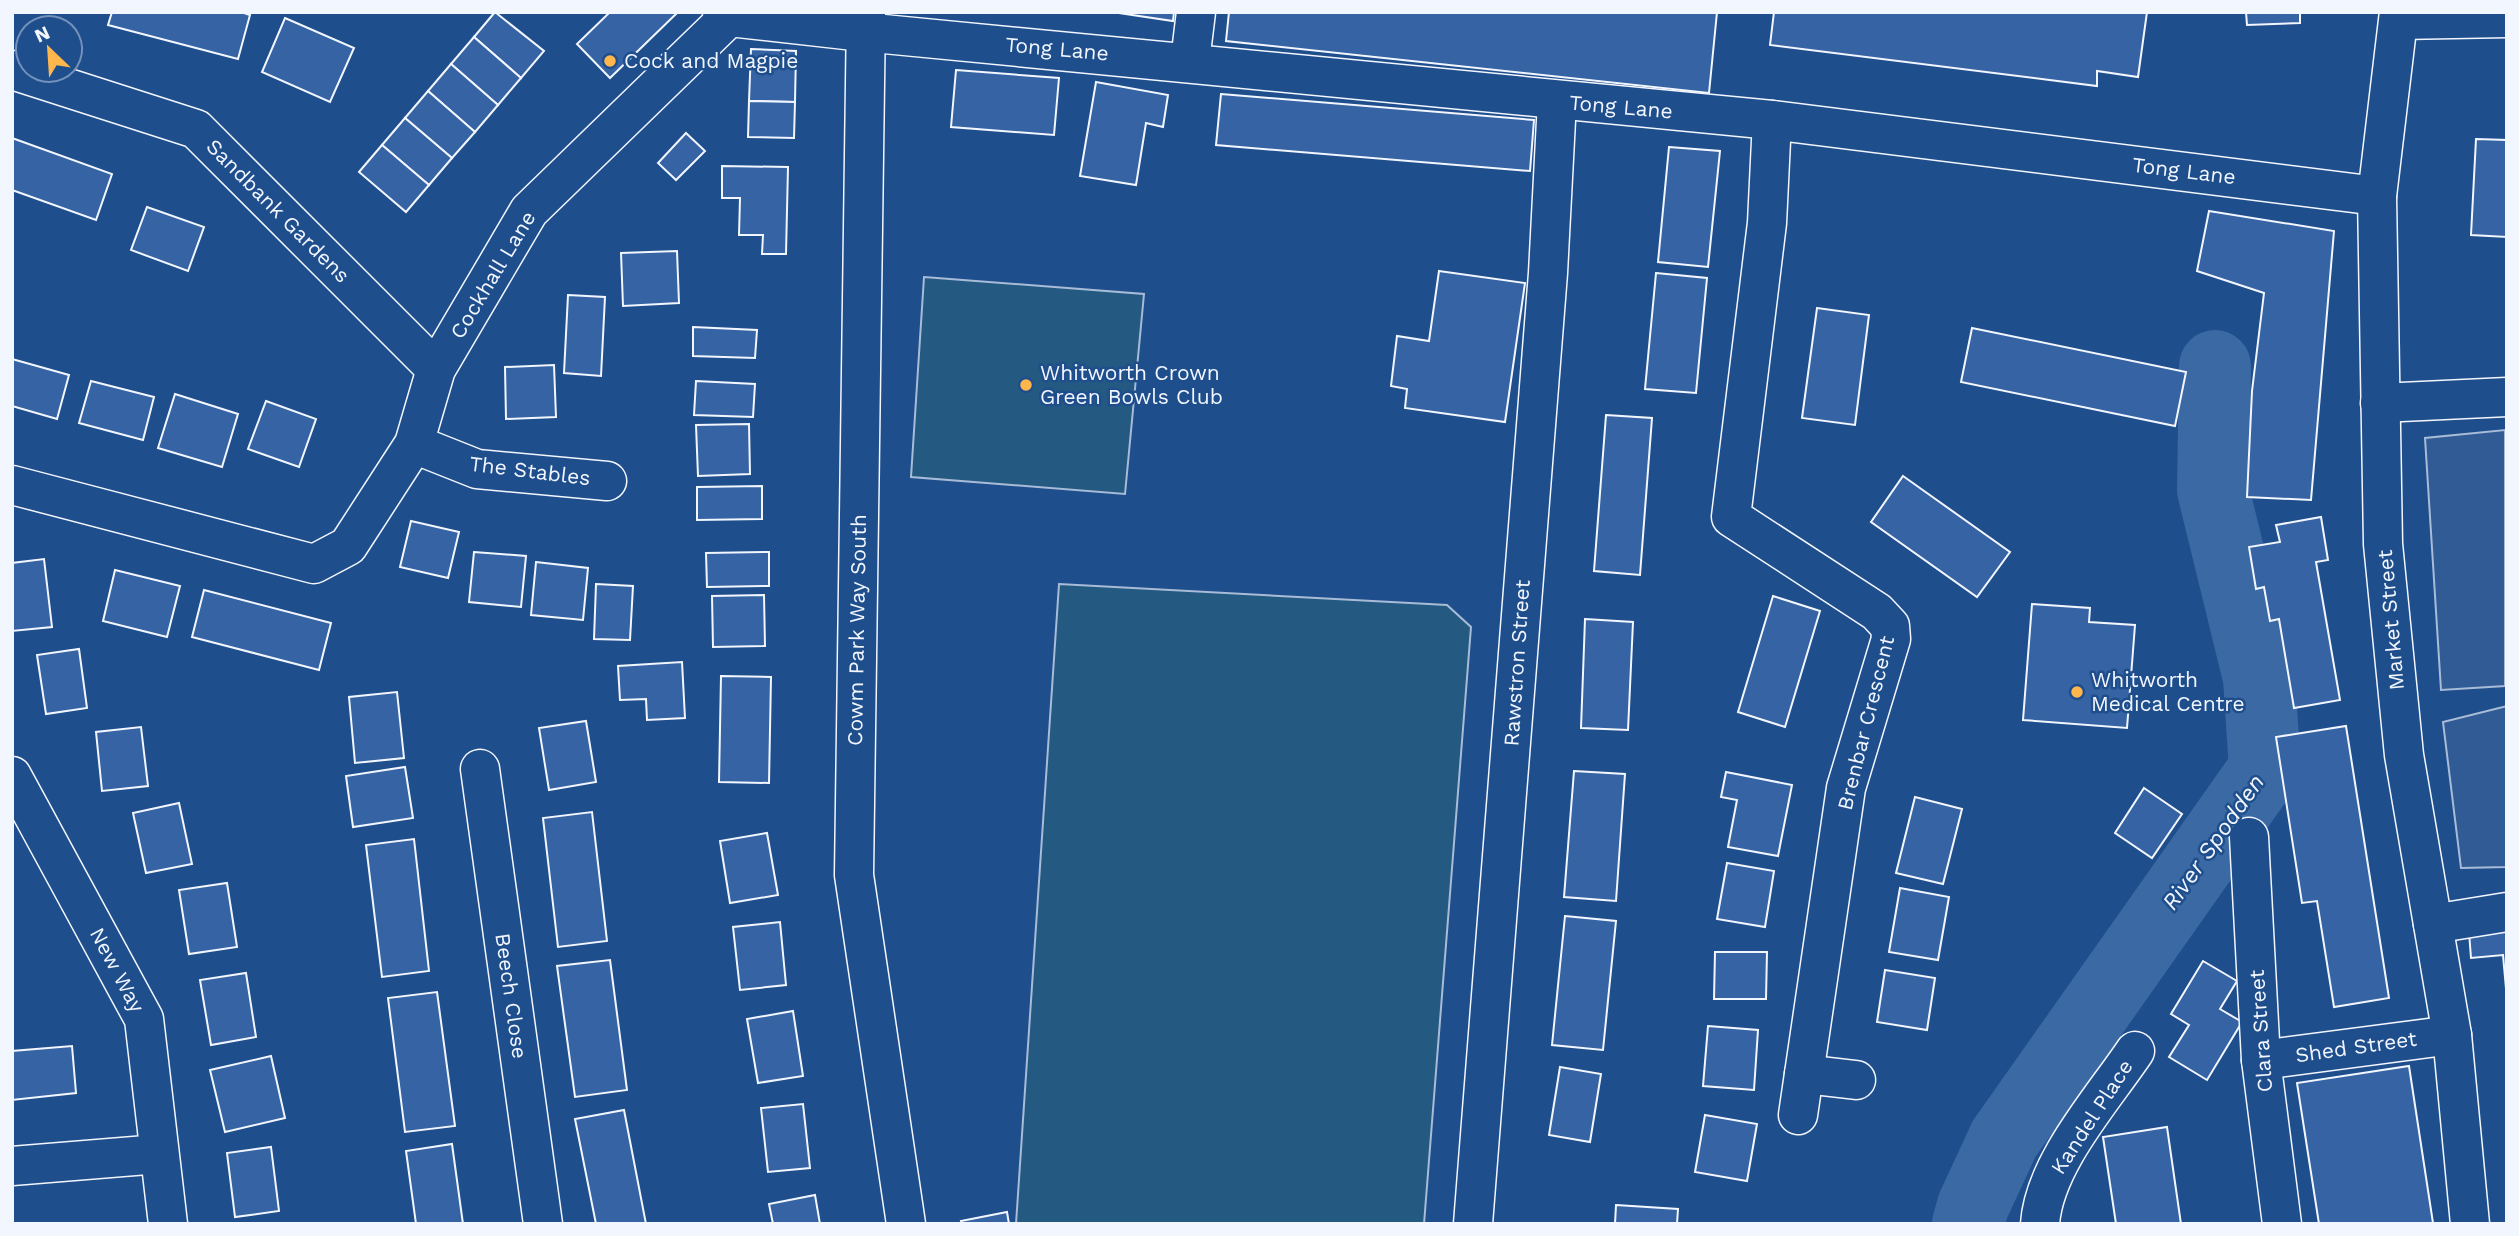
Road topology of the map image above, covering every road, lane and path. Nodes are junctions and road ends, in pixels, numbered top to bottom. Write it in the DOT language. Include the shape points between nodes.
graph roads {
  1 [pos="1196,12"];
  2 [pos="726,15"];
  3 [pos="2399,16"];
  4 [pos="2507,18"];
  5 [pos="865,22"];
  6 [pos="1190,61"];
  7 [pos="12,70"];
  8 [pos="1557,101"];
  9 [pos="1772,120"];
  10 [pos="2377,196"];
  11 [pos="436,369"];
  12 [pos="2507,397"];
  13 [pos="2380,403"];
  14 [pos="414,444"];
  15 [pos="607,481"];
  16 [pos="12,485"];
  17 [pos="480,769"];
  18 [pos="12,776"];
  19 [pos="2249,837"];
  20 [pos="2507,912"];
  21 [pos="2433,924"];
  22 [pos="2452,1035"];
  23 [pos="2135,1051"];
  24 [pos="2261,1060"];
  25 [pos="1804,1074"];
  26 [pos="1856,1080"];
  27 [pos="1798,1115"];
  28 [pos="159,1154"];
  29 [pos="12,1166"];
  30 [pos="168,1224"];
  31 [pos="543,1224"];
  32 [pos="906,1224"];
  33 [pos="1474,1224"];
  34 [pos="2040,1224"];
  35 [pos="2282,1224"];
  36 [pos="2470,1224"];
  1 -- 6 [label="street"];
  2 -- 5 [label="street, Tong Lane"];
  2 -- 11 [label="street, Cockhall Lane" via="529,211"];
  3 -- 4 [label="street"];
  3 -- 10 [label="street, Market Street"];
  5 -- 6 [label="street, Tong Lane"];
  5 -- 32 [label="street, Cowm Park Way South" via="854,875"];
  6 -- 8 [label="street, Tong Lane"];
  7 -- 11 [label="street, Sandbank Gardens" via="196,129"];
  8 -- 9 [label="street, Tong Lane"];
  8 -- 33 [label="street, Rawstron Street" via="1548,273"];
  9 -- 10 [label="street, Tong Lane"];
  9 -- 25 [label="street, Brenbar Crescent" via="1767,223 1731,517 1877,612 1890,626 1891,639 1846,788"];
  10 -- 13 [label="street, Market Street"];
  11 -- 14 [label="street, Cockhall Lane"];
  12 -- 13 [label="street"];
  13 -- 21 [label="street, Market Street" via="2383,544 2403,742"];
  14 -- 15 [label="street, The Stables" via="477,469"];
  14 -- 16 [label="street, Cockhall Lane" via="348,546 314,564"];
  17 -- 31 [label="street, Beech Close"];
  18 -- 28 [label="street, New Way" via="144,1019"];
  19 -- 24 [label="street, Clara Street"];
  20 -- 21 [label="street"];
  21 -- 22 [label="street, Market Street"];
  22 -- 24 [label="street, Shed Street"];
  22 -- 36 [label="street, Market Street"];
  23 -- 34 [label="street, Kandel Place" via="2064,1154 2041,1209"];
  24 -- 35 [label="street, Clara Street"];
  25 -- 26 [label="street"];
  25 -- 27 [label="street, Brenbar Crescent"];
  28 -- 29 [label="street"];
  28 -- 30 [label="street, New Way"];
}
